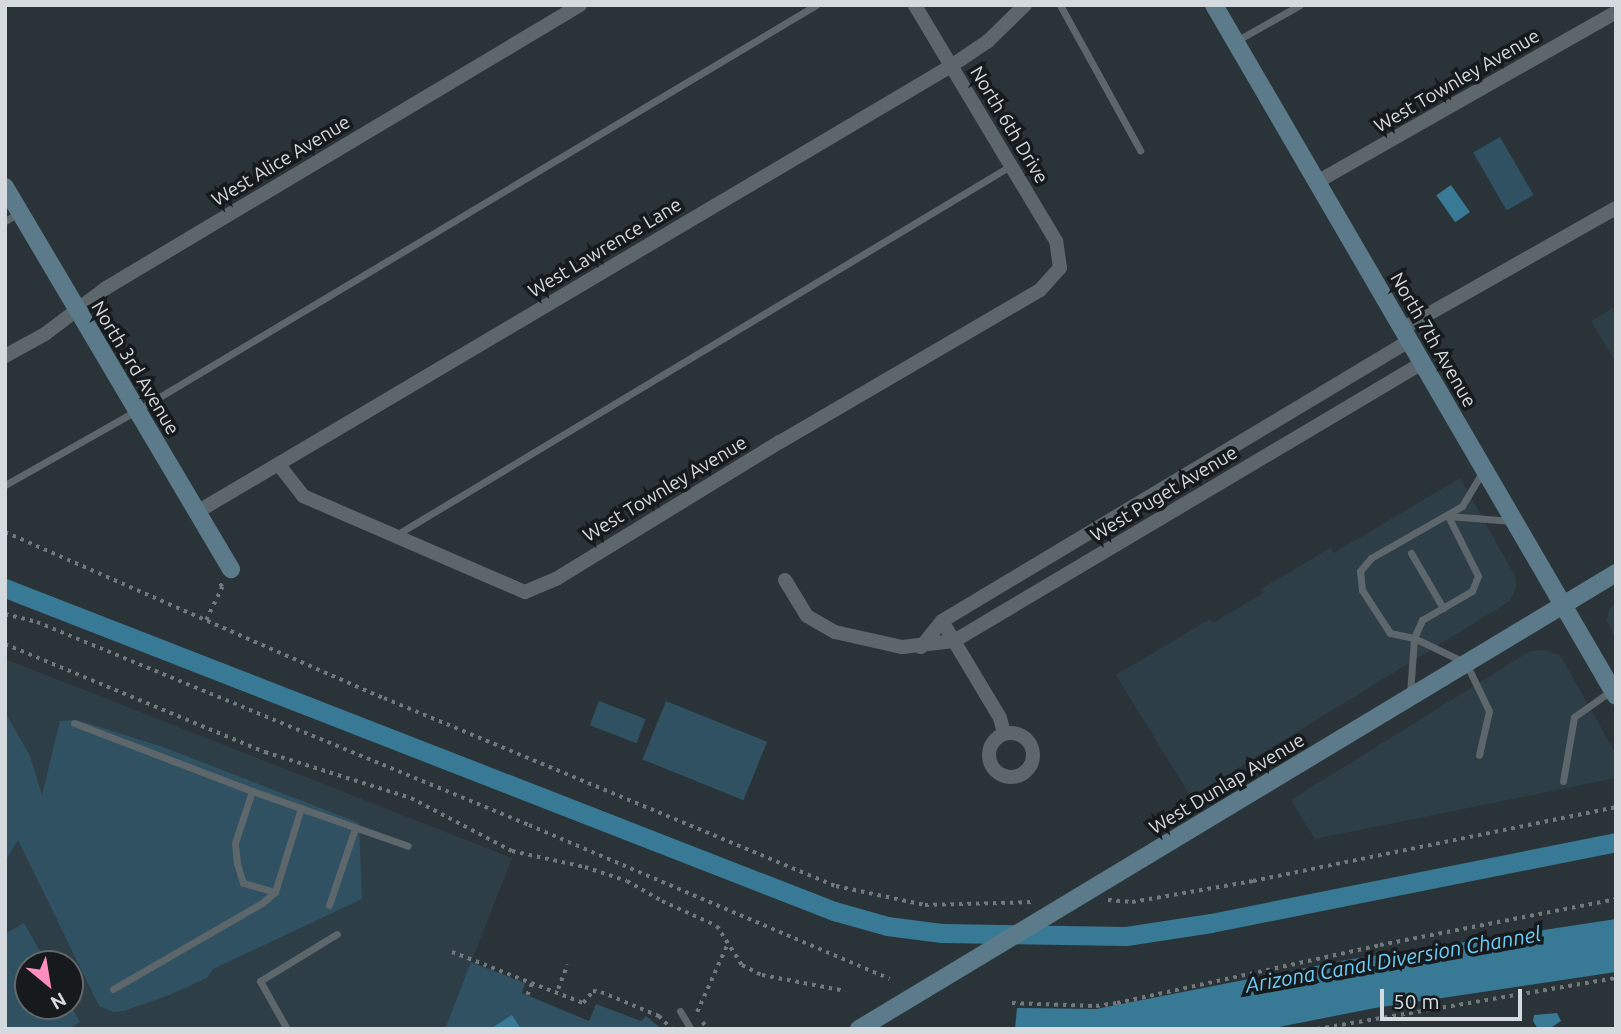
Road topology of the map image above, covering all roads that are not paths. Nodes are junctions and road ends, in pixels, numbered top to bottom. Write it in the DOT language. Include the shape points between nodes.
graph roads {
  1 [pos="580,5"];
  2 [pos="816,5"];
  3 [pos="915,5"];
  4 [pos="1024,5"];
  5 [pos="1060,5"];
  6 [pos="1214,5"];
  7 [pos="1300,5"];
  8 [pos="1616,12"];
  9 [pos="1236,42"];
  10 [pos="951,66"];
  11 [pos="1140,150"];
  12 [pos="1010,166"];
  13 [pos="1317,182"];
  14 [pos="5,187"];
  15 [pos="1616,208"];
  16 [pos="13,216"];
  17 [pos="1060,268"];
  18 [pos="77,310"];
  19 [pos="1406,335"];
  20 [pos="5,356"];
  21 [pos="1422,363"];
  22 [pos="136,411"];
  23 [pos="279,465"];
  24 [pos="1484,470"];
  25 [pos="5,485"];
  26 [pos="197,512"];
  27 [pos="1448,516"];
  28 [pos="1513,521"];
  29 [pos="1086,535"];
  30 [pos="394,537"];
  31 [pos="1411,553"];
  32 [pos="1098,556"];
  33 [pos="231,569"];
  34 [pos="1616,573"];
  35 [pos="785,580"];
  36 [pos="1563,605"];
  37 [pos="1443,608"];
  38 [pos="942,621"];
  39 [pos="1414,638"];
  40 [pos="954,642"];
  41 [pos="921,647"];
  42 [pos="1466,663"];
  43 [pos="1614,693"];
  44 [pos="1409,698"];
  45 [pos="74,723"];
  46 [pos="1004,733"];
  47 [pos="1479,755"];
  48 [pos="1563,781"];
  49 [pos="252,791"];
  50 [pos="300,808"];
  51 [pos="355,828"];
  52 [pos="408,846"];
  53 [pos="275,892"];
  54 [pos="329,905"];
  55 [pos="337,934"];
  56 [pos="113,989"];
  57 [pos="680,1011"];
  58 [pos="287,1029"];
  59 [pos="691,1029"];
  60 [pos="859,1029"];
  1 -- 18 [label="street, West Alice Avenue" via="106,288"];
  2 -- 22 [label="lane"];
  3 -- 10 [label="street, North 6th Drive"];
  4 -- 10 [label="street, West Lawrence Lane" via="988,41"];
  5 -- 11 [label="lane"];
  6 -- 9 [label="main road, North 7th Avenue"];
  7 -- 9 [label="lane"];
  8 -- 13 [label="street, West Townley Avenue"];
  9 -- 13 [label="main road, North 7th Avenue"];
  10 -- 12 [label="street, North 6th Drive"];
  10 -- 23 [label="street, West Lawrence Lane"];
  12 -- 17 [label="street, North 6th Drive" via="1056,241"];
  12 -- 30 [label="lane"];
  13 -- 19 [label="main road, North 7th Avenue"];
  14 -- 16 [label="main road, North 3rd Avenue"];
  15 -- 19 [label="street, West Puget Avenue"];
  16 -- 18 [label="main road, North 3rd Avenue"];
  17 -- 30 [label="street, West Townley Avenue" via="1040,290 556,579 525,592"];
  18 -- 20 [label="street, West Alice Avenue"];
  18 -- 22 [label="main road, North 3rd Avenue"];
  19 -- 21 [label="main road, North 7th Avenue"];
  19 -- 29 [label="street, West Puget Avenue"];
  21 -- 24 [label="main road, North 7th Avenue"];
  21 -- 32 [label="street, West Puget Avenue"];
  22 -- 25 [label="lane"];
  22 -- 26 [label="main road, North 3rd Avenue"];
  23 -- 26 [label="street, West Lawrence Lane"];
  23 -- 30 [label="street, West Townley Avenue" via="303,496"];
  24 -- 27 [label="lane" via="1462,506"];
  24 -- 28 [label="main road, North 7th Avenue"];
  26 -- 33 [label="main road, North 3rd Avenue"];
  27 -- 28 [label="lane"];
  27 -- 37 [label="lane" via="1478,576 1472,591"];
  27 -- 39 [label="lane" via="1371,558 1360,571 1362,590 1390,633"];
  28 -- 36 [label="main road, North 7th Avenue"];
  29 -- 32 [label="street"];
  29 -- 38 [label="street, West Puget Avenue"];
  31 -- 37 [label="lane"];
  32 -- 40 [label="street, West Puget Avenue"];
  34 -- 36 [label="main road, West Dunlap Avenue"];
  35 -- 41 [label="street, West Puget Avenue" via="807,616 821,626 902,647"];
  36 -- 42 [label="main road, West Dunlap Avenue"];
  36 -- 43 [label="main road, North 7th Avenue"];
  37 -- 39 [label="lane" via="1422,620"];
  38 -- 40 [label="street"];
  38 -- 41 [label="street, West Puget Avenue"];
  39 -- 42 [label="lane"];
  39 -- 44 [label="lane"];
  40 -- 41 [label="street, West Puget Avenue"];
  40 -- 46 [label="street" via="1000,718"];
  42 -- 44 [label="main road, West Dunlap Avenue"];
  42 -- 47 [label="lane" via="1489,711"];
  43 -- 48 [label="lane" via="1574,717"];
  44 -- 60 [label="main road, West Dunlap Avenue"];
  45 -- 49 [label="lane"];
  49 -- 50 [label="lane"];
  49 -- 53 [label="lane" via="236,844 237,863 243,883"];
  50 -- 51 [label="lane"];
  50 -- 53 [label="lane"];
  51 -- 52 [label="lane"];
  51 -- 54 [label="lane"];
  53 -- 56 [label="lane"];
  55 -- 58 [label="lane" via="260,981"];
  57 -- 59 [label="lane"];
}
